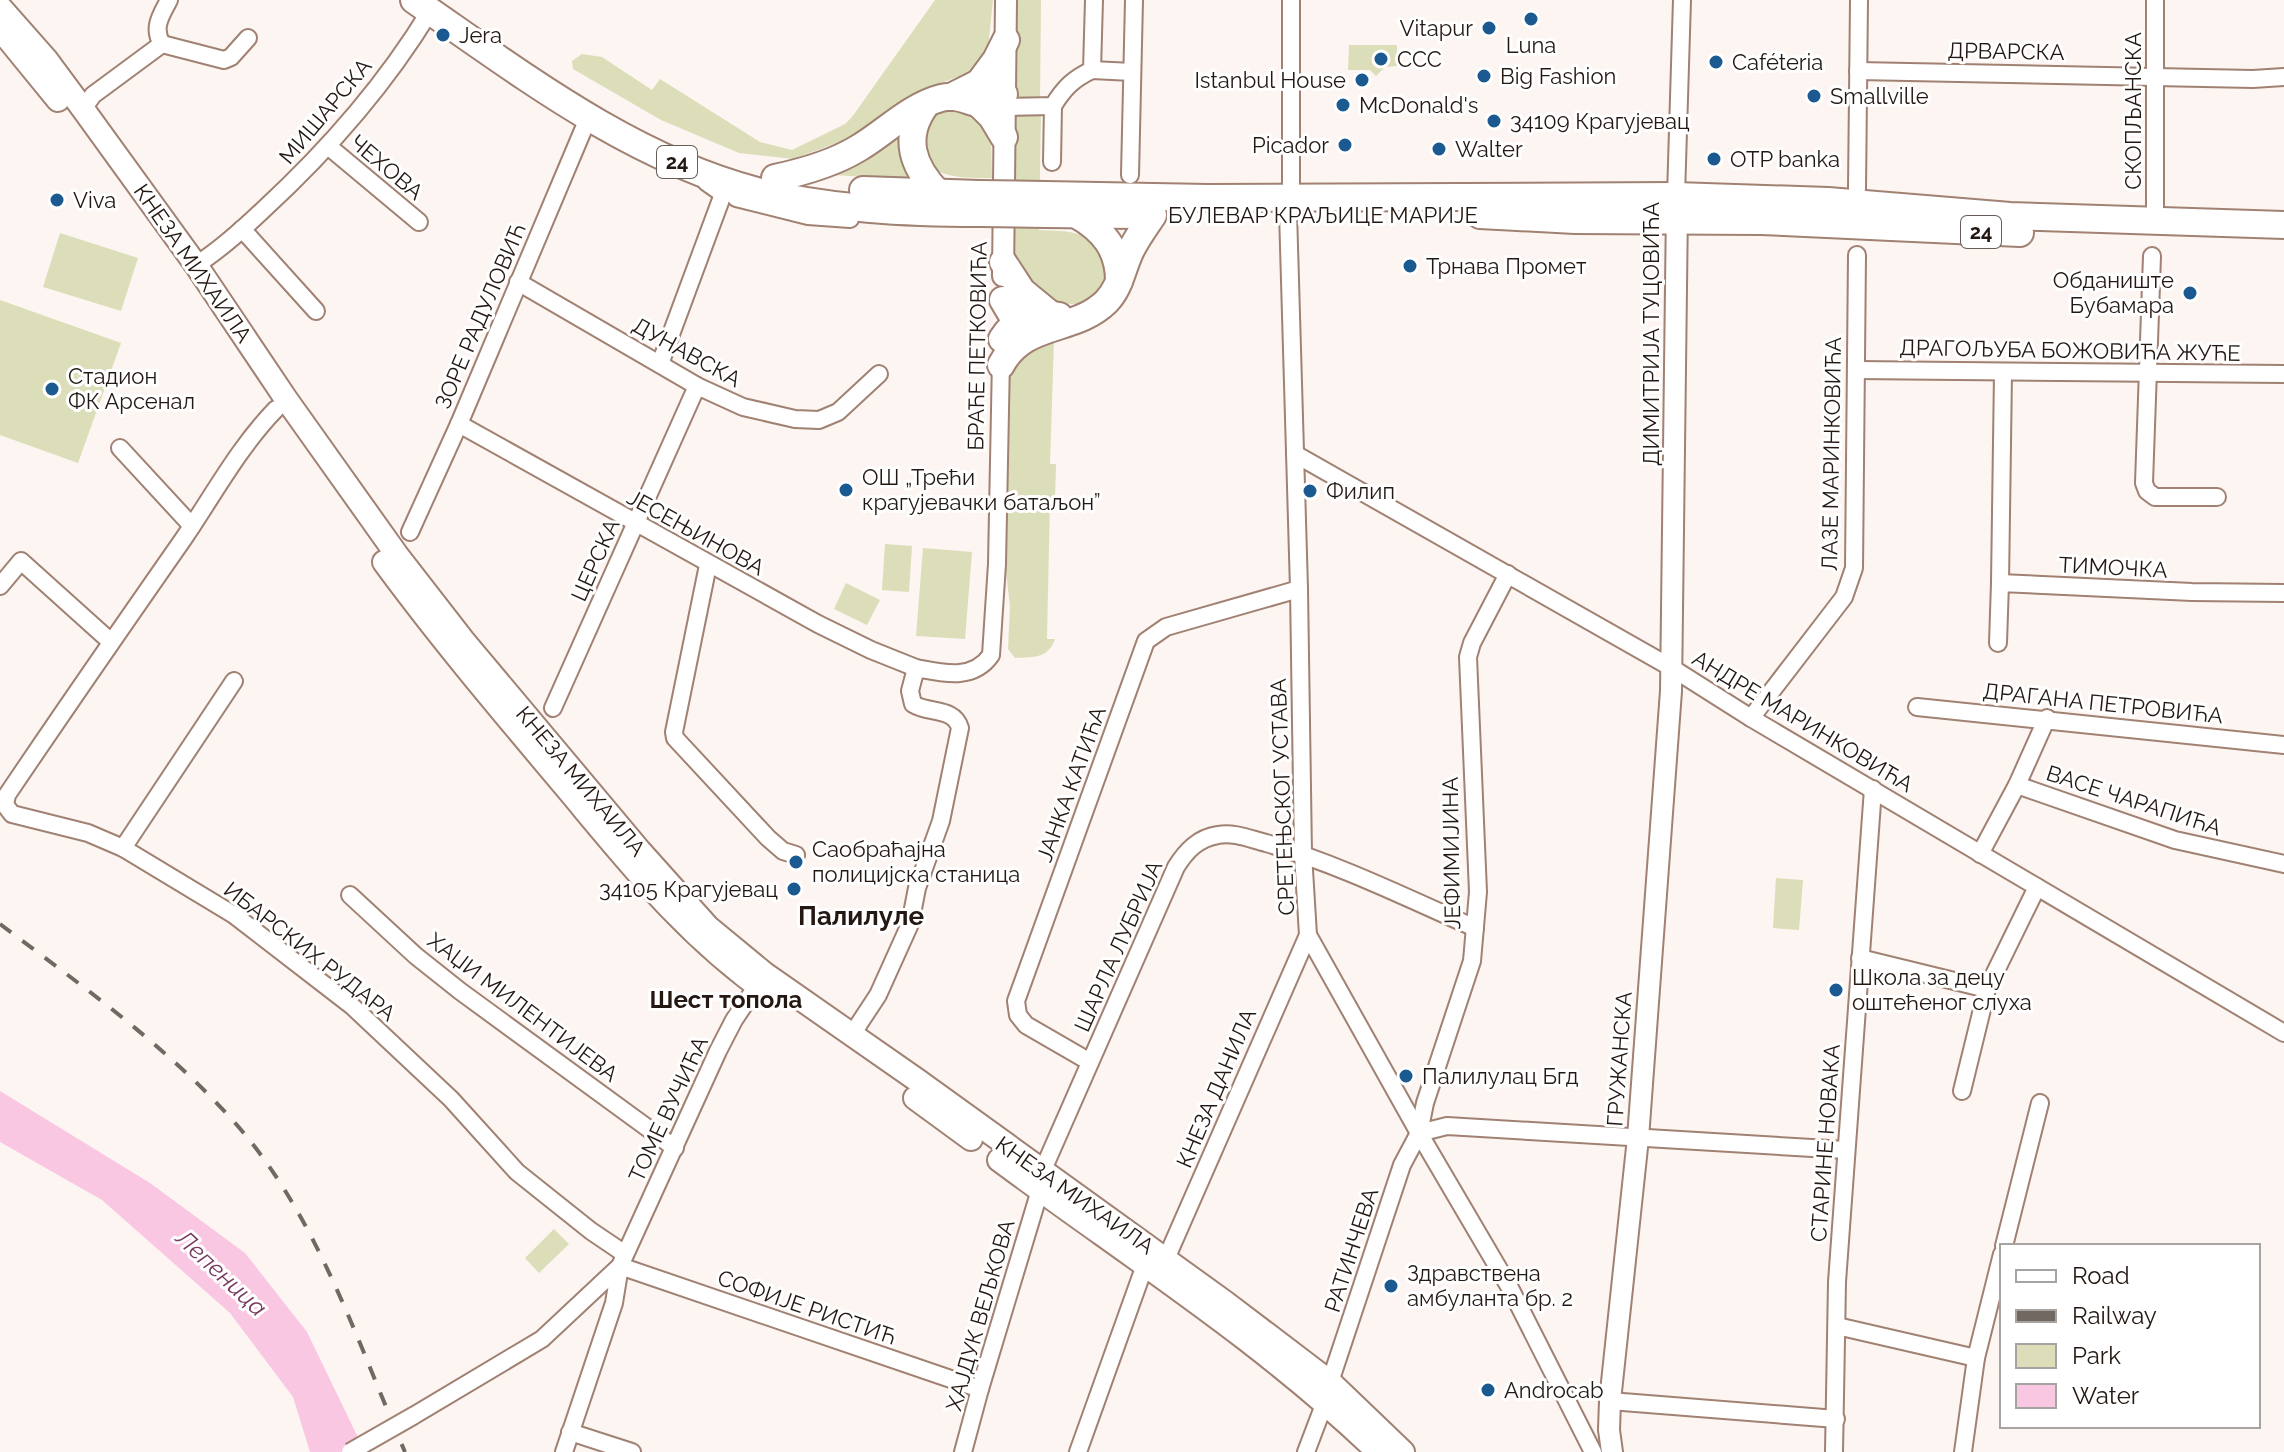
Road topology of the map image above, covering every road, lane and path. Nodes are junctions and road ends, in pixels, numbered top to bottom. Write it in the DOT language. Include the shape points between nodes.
graph roads {
  1 [pos="169,0"];
  2 [pos="1006,0"];
  3 [pos="1094,0"];
  4 [pos="1134,0"];
  5 [pos="1291,0"];
  6 [pos="1682,0"];
  7 [pos="1859,0"];
  8 [pos="2155,0"];
  9 [pos="429,4"];
  10 [pos="0,7"];
  11 [pos="0,29"];
  12 [pos="248,38"];
  13 [pos="1006,40"];
  14 [pos="162,44"];
  15 [pos="1092,70"];
  16 [pos="1858,71"];
  17 [pos="1132,72"];
  18 [pos="2153,75"];
  19 [pos="2284,77"];
  20 [pos="992,98"];
  21 [pos="925,106"];
  22 [pos="1053,106"];
  23 [pos="83,109"];
  24 [pos="589,116"];
  25 [pos="1004,137"];
  26 [pos="328,146"];
  27 [pos="1052,162"];
  28 [pos="683,164"];
  29 [pos="1130,175"];
  30 [pos="775,178"];
  31 [pos="1857,189"];
  32 [pos="938,193"];
  33 [pos="723,194"];
  34 [pos="987,204"];
  35 [pos="1046,204"];
  36 [pos="1289,205"];
  37 [pos="1677,208"];
  38 [pos="1077,215"];
  39 [pos="1153,215"];
  40 [pos="419,222"];
  41 [pos="2155,222"];
  42 [pos="907,225"];
  43 [pos="2284,225"];
  44 [pos="242,229"];
  45 [pos="2284,238"];
  46 [pos="1857,255"];
  47 [pos="2152,256"];
  48 [pos="1003,262"];
  49 [pos="196,265"];
  50 [pos="518,282"];
  51 [pos="1119,285"];
  52 [pos="316,311"];
  53 [pos="1007,320"];
  54 [pos="1050,321"];
  55 [pos="660,364"];
  56 [pos="1001,365"];
  57 [pos="1856,370"];
  58 [pos="2148,372"];
  59 [pos="2003,373"];
  60 [pos="879,374"];
  61 [pos="2284,374"];
  62 [pos="697,386"];
  63 [pos="276,409"];
  64 [pos="459,424"];
  65 [pos="120,448"];
  66 [pos="1295,454"];
  67 [pos="2217,497"];
  68 [pos="635,523"];
  69 [pos="192,526"];
  70 [pos="410,532"];
  71 [pos="708,565"];
  72 [pos="1508,574"];
  73 [pos="2000,583"];
  74 [pos="0,586"];
  75 [pos="1299,589"];
  76 [pos="2284,593"];
  77 [pos="111,642"];
  78 [pos="1998,643"];
  79 [pos="916,668"];
  80 [pos="1672,668"];
  81 [pos="234,681"];
  82 [pos="1917,707"];
  83 [pos="553,708"];
  84 [pos="1751,718"];
  85 [pos="2047,718"];
  86 [pos="2284,745"];
  87 [pos="2017,785"];
  88 [pos="1873,789"];
  89 [pos="123,848"];
  90 [pos="1303,854"];
  91 [pos="1980,854"];
  92 [pos="796,855"];
  93 [pos="2284,864"];
  94 [pos="2037,887"];
  95 [pos="350,895"];
  96 [pos="1475,928"];
  97 [pos="1308,935"];
  98 [pos="1860,958"];
  99 [pos="761,980"];
  100 [pos="1987,989"];
  101 [pos="2284,1033"];
  102 [pos="851,1036"];
  103 [pos="1090,1062"];
  104 [pos="1962,1091"];
  105 [pos="2040,1103"];
  106 [pos="1419,1133"];
  107 [pos="1638,1138"];
  108 [pos="675,1148"];
  109 [pos="1846,1150"];
  110 [pos="1041,1181"];
  111 [pos="2005,1244"];
  112 [pos="622,1260"];
  113 [pos="1155,1262"];
  114 [pos="2000,1262"];
  115 [pos="592,1294"];
  116 [pos="614,1303"];
  117 [pos="1837,1326"];
  118 [pos="1976,1358"];
  119 [pos="980,1389"];
  120 [pos="1328,1392"];
  121 [pos="1610,1401"];
  122 [pos="1836,1419"];
  123 [pos="570,1432"];
  124 [pos="350,1452"];
  125 [pos="564,1452"];
  126 [pos="632,1452"];
  127 [pos="963,1452"];
  128 [pos="1078,1452"];
  129 [pos="1306,1452"];
  130 [pos="1378,1452"];
  131 [pos="1403,1452"];
  132 [pos="1593,1452"];
  133 [pos="1612,1452"];
  134 [pos="1834,1452"];
  135 [pos="1963,1452"];
  1 -- 14 [label="street" via="157,24"];
  2 -- 13 [label="street"];
  3 -- 15 [label="street"];
  4 -- 17 [label="street"];
  5 -- 36 [label="street, СРЕТЕЊСКОГ УСТАВА"];
  6 -- 37 [label="street, ДИМИТРИЈА ТУЦОВИЋА"];
  7 -- 16 [label="street"];
  8 -- 18 [label="street, СКОПЉАНСКА"];
  9 -- 24 [label="main road, БУЛЕВАР КРАЉИЦЕ МАРИЈЕ / 24"];
  9 -- 26 [label="street, МИШАРСКА" via="363,105"];
  9 -- 30 [label="main road, БУЛЕВАР КРАЉИЦЕ МАРИЈЕ / 24" via="668,139"];
  10 -- 23 [label="main road, КНЕЗА МИХАИЛА"];
  11 -- 63 [label="main road, КНЕЗА МИХАИЛА" via="146,219"];
  12 -- 14 [label="street" via="224,60"];
  13 -- 20 [label="main road" via="996,60"];
  14 -- 23 [label="street" via="93,95"];
  15 -- 17 [label="street"];
  15 -- 22 [label="street" via="1073,79"];
  16 -- 18 [label="street, ДРВАРСКА"];
  16 -- 31 [label="street"];
  17 -- 29 [label="street"];
  18 -- 19 [label="street, ДРВАРСКА"];
  18 -- 41 [label="street, СКОПЉАНСКА"];
  20 -- 21 [label="main road" via="951,97"];
  20 -- 22 [label="street"];
  20 -- 25 [label="main road" via="992,117"];
  21 -- 30 [label="main road" via="903,115 850,153"];
  21 -- 32 [label="main road" via="913,127 911,146 923,177"];
  22 -- 27 [label="street"];
  23 -- 49 [label="main road, КНЕЗА МИХАИЛА"];
  24 -- 28 [label="main road, БУЛЕВАР КРАЉИЦЕ МАРИЈЕ / 24"];
  24 -- 50 [label="street, ЗОРЕ РАДУЛОВИЋ"];
  25 -- 34 [label="street"];
  26 -- 40 [label="street, ЧЕХОВА"];
  26 -- 44 [label="street, МИШАРСКА"];
  28 -- 33 [label="street"];
  28 -- 34 [label="main road, БУЛЕВАР КРАЉИЦЕ МАРИЈЕ / 24" via="755,190 807,201 871,209"];
  30 -- 32 [label="main road, БУЛЕВАР КРАЉИЦЕ МАРИЈЕ / 24" via="844,189"];
  32 -- 34 [label="main road, БУЛЕВАР КРАЉИЦЕ МАРИЈЕ / 24"];
  33 -- 42 [label="street" via="808,216"];
  33 -- 55 [label="street"];
  34 -- 35 [label="main road, БУЛЕВАР КРАЉИЦЕ МАРИЈЕ / 24, bridge"];
  34 -- 48 [label="street, БРАЋЕ ПЕТКОВИЋА"];
  35 -- 36 [label="main road, БУЛЕВАР КРАЉИЦЕ МАРИЈЕ / 24"];
  35 -- 38 [label="main road, БУЛЕВАР КРАЉИЦЕ МАРИЈЕ / 24"];
  36 -- 37 [label="main road, БУЛЕВАР КРАЉИЦЕ МАРИЈЕ / 24" via="1575,220"];
  36 -- 39 [label="main road, БУЛЕВАР КРАЉИЦЕ МАРИЈЕ / 24"];
  36 -- 66 [label="street, СРЕТЕЊСКОГ УСТАВА"];
  37 -- 41 [label="main road, БУЛЕВАР КРАЉИЦЕ МАРИЈЕ / 24" via="1828,201"];
  37 -- 45 [label="main road, БУЛЕВАР КРАЉИЦЕ МАРИЈЕ / 24" via="1778,222 1965,232"];
  37 -- 80 [label="street, ДИМИТРИЈА ТУЦОВИЋА"];
  38 -- 39 [label="main road, БУЛЕВАР КРАЉИЦЕ МАРИЈЕ / 24"];
  38 -- 51 [label="main road" via="1109,241"];
  39 -- 51 [label="main road" via="1133,245"];
  41 -- 43 [label="main road, БУЛЕВАР КРАЉИЦЕ МАРИЈЕ / 24"];
  44 -- 49 [label="street, МИШАРСКА"];
  44 -- 52 [label="street"];
  46 -- 57 [label="street, ЛАЗЕ МАРИНКОВИЋА"];
  47 -- 58 [label="street"];
  48 -- 53 [label="street, БРАЋЕ ПЕТКОВИЋА"];
  48 -- 54 [label="main road"];
  49 -- 99 [label="main road, КНЕЗА МИХАИЛА" via="388,542 463,640 688,905"];
  50 -- 55 [label="street, ДУНАВСКА"];
  50 -- 64 [label="street, ЗОРЕ РАДУЛОВИЋ"];
  51 -- 54 [label="main road" via="1103,305 1083,316"];
  53 -- 54 [label="main road" via="1034,315"];
  53 -- 56 [label="street, БРАЋЕ ПЕТКОВИЋА"];
  54 -- 56 [label="main road" via="1019,343"];
  55 -- 62 [label="street, ДУНАВСКА"];
  56 -- 79 [label="street, БРАЋЕ ПЕТКОВИЋА" via="991,655 963,673"];
  57 -- 59 [label="street, ДРАГОЉУБА БОЖОВИЋА ЖУЋЕ"];
  57 -- 84 [label="street, ЛАЗЕ МАРИНКОВИЋА" via="1850,584"];
  58 -- 59 [label="street, ДРАГОЉУБА БОЖОВИЋА ЖУЋЕ"];
  58 -- 61 [label="street, ДРАГОЉУБА БОЖОВИЋА ЖУЋЕ"];
  58 -- 67 [label="street" via="2147,491 2155,497"];
  59 -- 73 [label="street"];
  60 -- 62 [label="street, ДУНАВСКА" via="838,412 819,420 743,407"];
  62 -- 68 [label="street, ЦЕРСКА"];
  63 -- 69 [label="street, ИБАРСКИХ РУДАРА" via="253,434"];
  63 -- 99 [label="main road, КНЕЗА МИХАИЛА" via="450,651 675,916 720,959"];
  64 -- 68 [label="street, ЈЕСЕЊИНОВА"];
  64 -- 70 [label="street, ЗОРЕ РАДУЛОВИЋ"];
  65 -- 69 [label="street"];
  66 -- 72 [label="street, АНДРЕ МАРИНКОВИЋА"];
  66 -- 75 [label="street, СРЕТЕЊСКОГ УСТАВА"];
  68 -- 71 [label="street, ЈЕСЕЊИНОВА"];
  68 -- 83 [label="street, ЦЕРСКА"];
  69 -- 77 [label="street, ИБАРСКИХ РУДАРА"];
  71 -- 79 [label="street, ЈЕСЕЊИНОВА" via="820,625"];
  71 -- 92 [label="street" via="675,738 768,838"];
  72 -- 80 [label="street, АНДРЕ МАРИНКОВИЋА"];
  72 -- 96 [label="street, ЈЕФИМИЈИНА" via="1472,643 1468,664"];
  73 -- 76 [label="street, ТИМОЧКА"];
  73 -- 78 [label="street"];
  74 -- 77 [label="street" via="21,561"];
  75 -- 90 [label="street, СРЕТЕЊСКОГ УСТАВА"];
  75 -- 103 [label="street, ЈАНКА КАТИЋА" via="1166,627 1146,641 1016,1001 1026,1025"];
  77 -- 89 [label="street, ИБАРСКИХ РУДАРА" via="5,803 12,814 88,833"];
  79 -- 102 [label="street" via="910,691 913,704 950,714 960,728 941,821 910,924 878,995"];
  80 -- 84 [label="street, АНДРЕ МАРИНКОВИЋА"];
  80 -- 107 [label="street, ГРУЖАНСКА"];
  81 -- 89 [label="street"];
  82 -- 85 [label="street, ДРАГАНА ПЕТРОВИЋА"];
  84 -- 88 [label="street, АНДРЕ МАРИНКОВИЋА"];
  85 -- 86 [label="street, ДРАГАНА ПЕТРОВИЋА"];
  85 -- 87 [label="street"];
  87 -- 91 [label="street"];
  87 -- 93 [label="street, ВАСЕ ЧАРАПИЋА" via="2175,840"];
  88 -- 91 [label="street, АНДРЕ МАРИНКОВИЋА"];
  88 -- 98 [label="street, СТАРИНЕ НОВАКА"];
  89 -- 112 [label="street, ИБАРСКИХ РУДАРА" via="234,915 352,1006 451,1099 517,1172"];
  90 -- 96 [label="street, ШАРЛА ЛУБРИЈА"];
  90 -- 97 [label="street, СРЕТЕЊСКОГ УСТАВА"];
  90 -- 103 [label="street, ШАРЛА ЛУБРИЈА" via="1225,834 1201,841 1184,855"];
  91 -- 94 [label="street, АНДРЕ МАРИНКОВИЋА"];
  94 -- 100 [label="street"];
  94 -- 101 [label="street, АНДРЕ МАРИНКОВИЋА"];
  95 -- 108 [label="street, ХАЏИ МИЛЕНТИЈЕВА" via="460,991"];
  96 -- 106 [label="street, ЈЕФИМИЈИНА" via="1469,973"];
  97 -- 106 [label="street, СРЕТЕЊСКОГ УСТАВА"];
  97 -- 113 [label="street, КНЕЗА ДАНИЛА"];
  98 -- 100 [label="street"];
  98 -- 109 [label="street, СТАРИНЕ НОВАКА"];
  99 -- 102 [label="main road, КНЕЗА МИХАИЛА"];
  99 -- 108 [label="street, ТОМЕ ВУЧИЋА" via="718,1051"];
  99 -- 110 [label="main road, КНЕЗА МИХАИЛА" via="903,1089"];
  100 -- 104 [label="street"];
  102 -- 110 [label="main road, КНЕЗА МИХАИЛА" via="917,1080"];
  103 -- 110 [label="street, ШАРЛА ЛУБРИЈА"];
  105 -- 111 [label="street"];
  106 -- 107 [label="street" via="1447,1126"];
  106 -- 120 [label="street, РАТИНЧЕВА" via="1402,1165"];
  106 -- 132 [label="street, СРЕТЕЊСКОГ УСТАВА" via="1510,1288"];
  107 -- 109 [label="street"];
  107 -- 121 [label="street, ГРУЖАНСКА"];
  108 -- 112 [label="street, ТОМЕ ВУЧИЋА"];
  109 -- 117 [label="street, СТАРИНЕ НОВАКА"];
  110 -- 113 [label="main road, КНЕЗА МИХАИЛА"];
  110 -- 119 [label="street, ХАЈДУК ВЕЉКОВА"];
  112 -- 115 [label="street, ТОМЕ ВУЧИЋА"];
  112 -- 116 [label="street, ТОМЕ ВУЧИЋА"];
  112 -- 119 [label="street, СОФИЈЕ РИСТИЋ"];
  113 -- 120 [label="main road, КНЕЗА МИХАИЛА" via="1225,1322"];
  113 -- 128 [label="street, КНЕЗА ДАНИЛА"];
  114 -- 118 [label="street"];
  115 -- 116 [label="street" via="606,1293"];
  115 -- 124 [label="street, ТОМЕ ВУЧИЋА, bridge" via="542,1339"];
  116 -- 123 [label="street, ТОМЕ ВУЧИЋА"];
  117 -- 118 [label="street"];
  117 -- 122 [label="street, СТАРИНЕ НОВАКА"];
  118 -- 135 [label="street"];
  119 -- 127 [label="street, ХАЈДУК ВЕЉКОВА"];
  120 -- 129 [label="street, РАТИНЧЕВА"];
  120 -- 130 [label="main road, КНЕЗА МИХАИЛА"];
  120 -- 131 [label="main road, КНЕЗА МИХАИЛА"];
  121 -- 122 [label="street"];
  121 -- 133 [label="street, ГРУЖАНСКА"];
  122 -- 134 [label="street, СТАРИНЕ НОВАКА"];
  123 -- 125 [label="street, ТОМЕ ВУЧИЋА"];
  123 -- 126 [label="street"];
}
